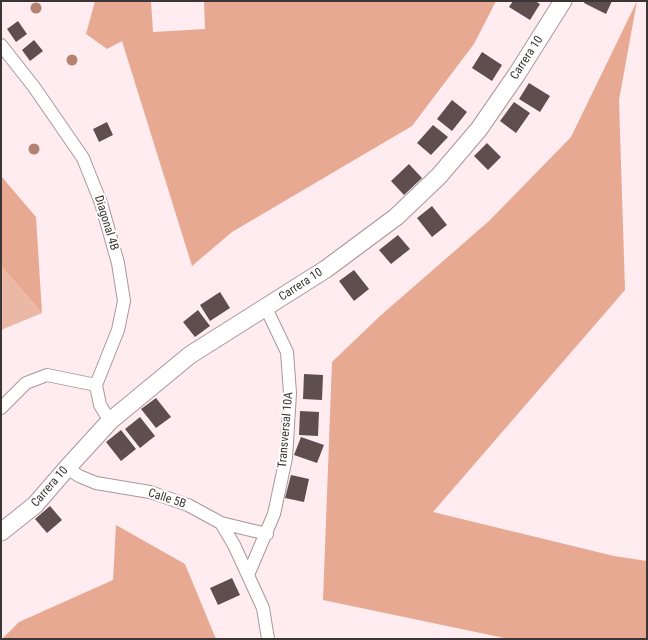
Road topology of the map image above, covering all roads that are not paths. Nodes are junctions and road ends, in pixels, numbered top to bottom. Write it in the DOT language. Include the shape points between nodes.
graph roads {
  1 [pos="563,1"];
  2 [pos="1,45"];
  3 [pos="266,308"];
  4 [pos="96,385"];
  5 [pos="1,408"];
  6 [pos="110,421"];
  7 [pos="67,468"];
  8 [pos="220,523"];
  9 [pos="1,532"];
  10 [pos="267,534"];
  11 [pos="248,575"];
  12 [pos="268,639"];
  1 -- 3 [label="street, Carrera 10" via="479,129 439,176 396,217 326,269"];
  2 -- 4 [label="street, Diagonal 4B" via="34,87 83,158 118,263 124,301 118,330"];
  3 -- 6 [label="street, Carrera 10" via="190,355"];
  3 -- 10 [label="street, Transversal 10A" via="287,352 290,394 286,458"];
  4 -- 5 [label="street" via="47,375 26,383"];
  4 -- 6 [label="street" via="100,405"];
  6 -- 7 [label="street, Carrera 10"];
  7 -- 8 [label="street, Calle 5B" via="78,476 96,483 150,492 188,505"];
  7 -- 9 [label="street, Carrera 10" via="35,505"];
  8 -- 10 [label="street, Calle 5B"];
  8 -- 11 [label="street"];
  10 -- 11 [label="street, Transversal 10A"];
  11 -- 12 [label="street" via="263,608"];
}
